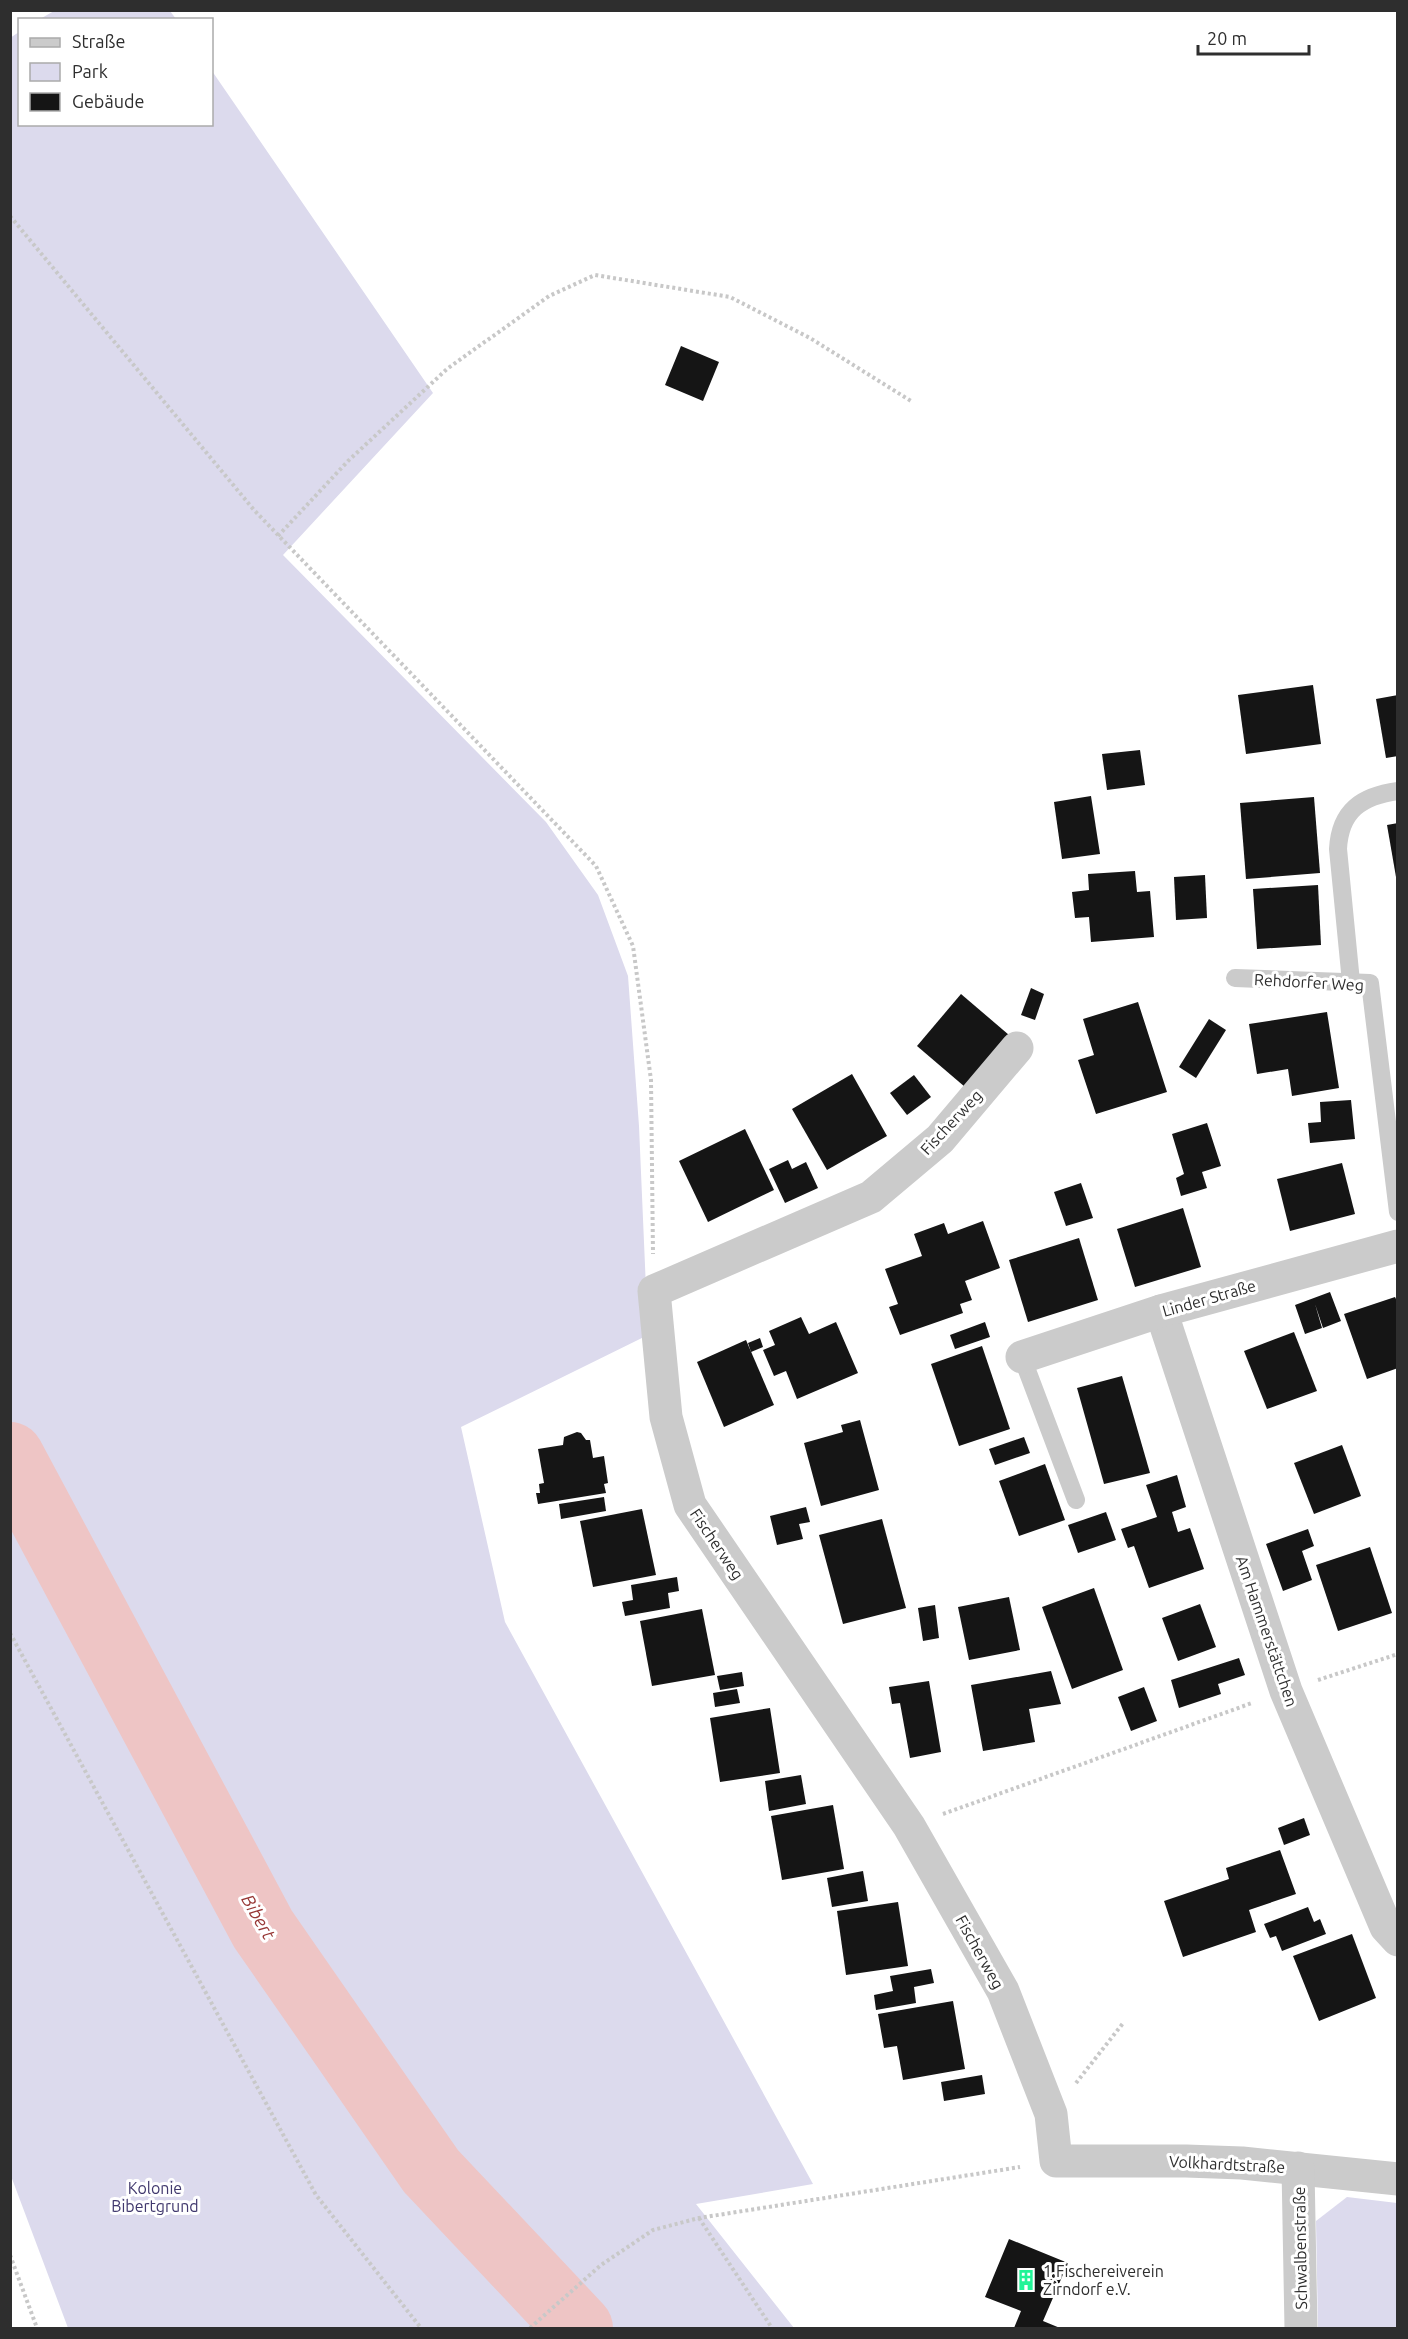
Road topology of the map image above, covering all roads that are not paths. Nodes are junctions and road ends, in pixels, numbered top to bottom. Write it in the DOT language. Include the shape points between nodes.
graph roads {
  1 [pos="1398,791"];
  2 [pos="1236,978"];
  3 [pos="1351,982"];
  4 [pos="1017,1048"];
  5 [pos="1398,1212"];
  6 [pos="1398,1246"];
  7 [pos="1161,1311"];
  8 [pos="1022,1357"];
  9 [pos="1076,1500"];
  10 [pos="1398,1940"];
  11 [pos="1056,2161"];
  12 [pos="1298,2168"];
  13 [pos="1398,2179"];
  14 [pos="1301,2328"];
  1 -- 3 [label="lane" via="1364,800 1353,809 1339,834"];
  2 -- 3 [label="lane, Rehdorfer Weg"];
  3 -- 5 [label="lane, Rehdorfer Weg" via="1370,983"];
  4 -- 11 [label="street, Fischerweg" via="940,1139 871,1197 654,1291 666,1417 690,1505 909,1826 1003,1991 1051,2114"];
  6 -- 7 [label="street, Linder Straße"];
  7 -- 8 [label="street, Linder Straße"];
  7 -- 10 [label="street, Am Hammerstättchen" via="1286,1691 1386,1927"];
  8 -- 9 [label="lane"];
  11 -- 12 [label="street, Volkhardtstraße" via="1186,2161"];
  12 -- 13 [label="street, Volkhardtstraße"];
  12 -- 14 [label="street, Schwalbenstraße"];
}
